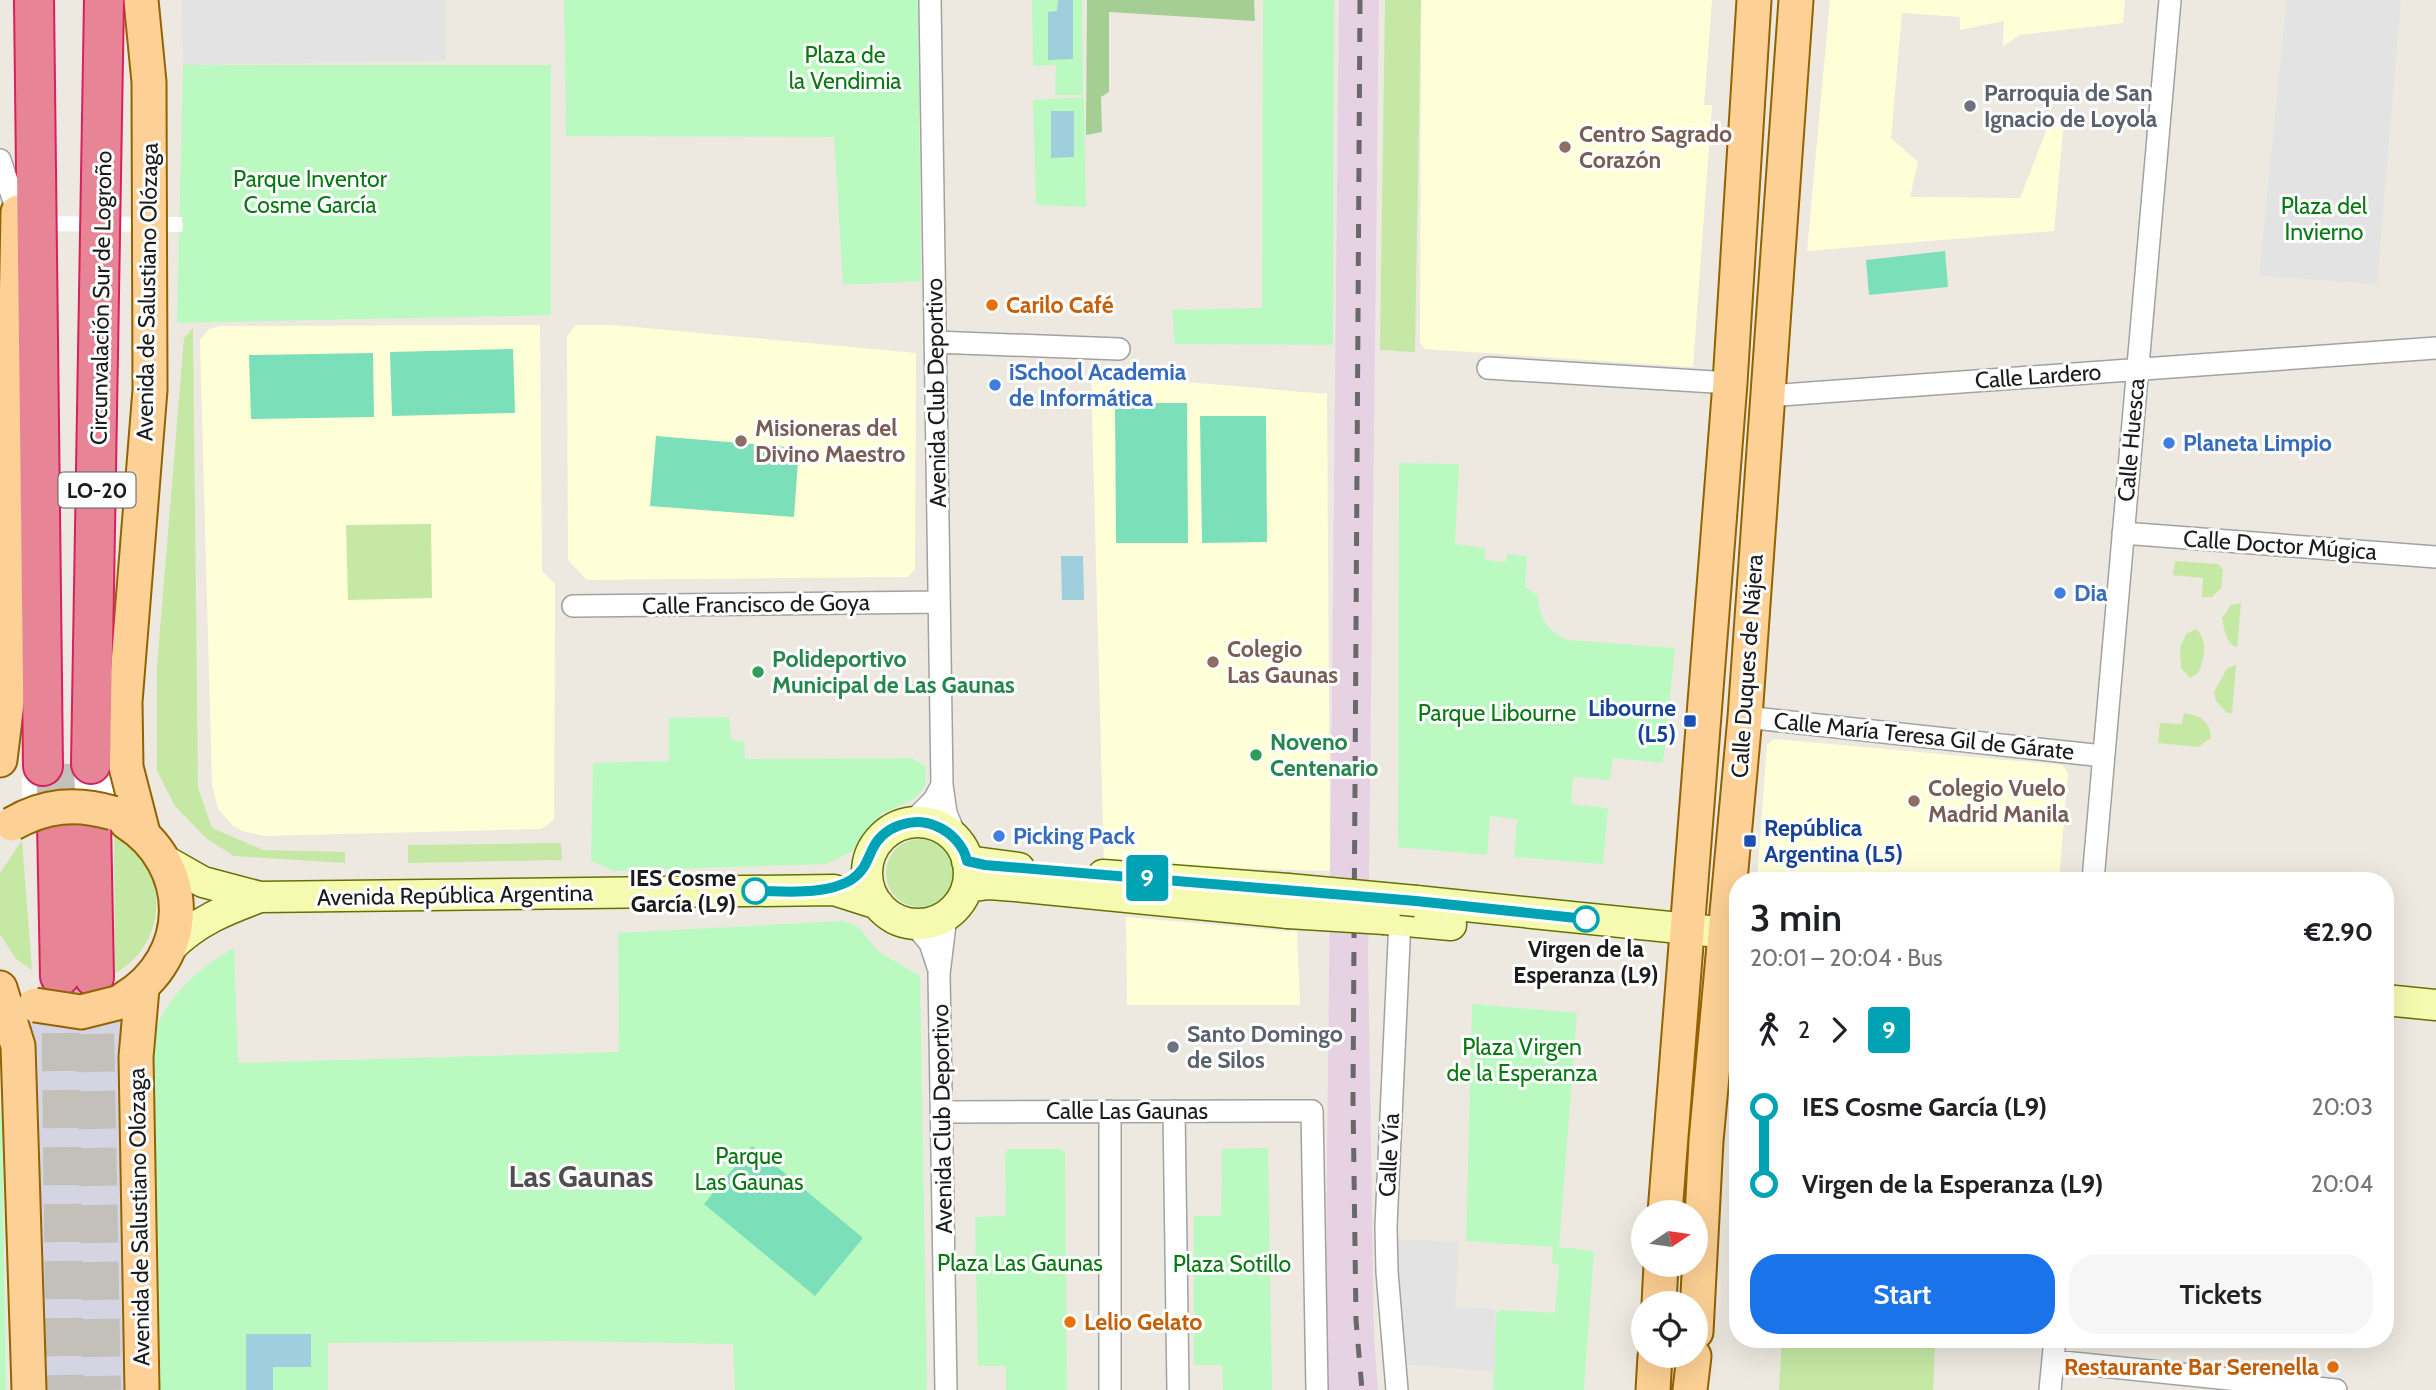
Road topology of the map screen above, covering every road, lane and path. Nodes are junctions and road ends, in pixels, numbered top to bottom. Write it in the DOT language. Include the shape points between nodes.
graph roads {
  1 [pos="18,0"];
  2 [pos="34,0"];
  3 [pos="60,0"];
  4 [pos="104,0"];
  5 [pos="126,0"];
  6 [pos="141,0"];
  7 [pos="930,0"];
  8 [pos="1754,0"];
  9 [pos="1796,0"];
  10 [pos="2170,0"];
  11 [pos="0,159"];
  12 [pos="19,216"];
  13 [pos="935,342"];
  14 [pos="2436,348"];
  15 [pos="1119,349"];
  16 [pos="1488,368"];
  17 [pos="2137,368"];
  18 [pos="1730,383"];
  19 [pos="1766,396"];
  20 [pos="98,456"];
  21 [pos="2123,533"];
  22 [pos="2436,557"];
  23 [pos="939,602"];
  24 [pos="573,606"];
  25 [pos="1745,717"];
  26 [pos="2104,756"];
  27 [pos="0,760"];
  28 [pos="63,765"];
  29 [pos="942,785"];
  30 [pos="87,819"];
  31 [pos="912,822"];
  32 [pos="6,830"];
  33 [pos="143,832"];
  34 [pos="166,862"];
  35 [pos="964,863"];
  36 [pos="867,865"];
  37 [pos="1736,872"];
  38 [pos="2094,872"];
  39 [pos="818,890"];
  40 [pos="260,897"];
  41 [pos="878,904"];
  42 [pos="1400,913"];
  43 [pos="946,916"];
  44 [pos="914,924"];
  45 [pos="1688,930"];
  46 [pos="1729,934"];
  47 [pos="170,948"];
  48 [pos="1729,958"];
  49 [pos="939,974"];
  50 [pos="0,986"];
  51 [pos="103,986"];
  52 [pos="2394,1001"];
  53 [pos="2436,1005"];
  54 [pos="1110,1111"];
  55 [pos="1174,1111"];
  56 [pos="942,1112"];
  57 [pos="1666,1200"];
  58 [pos="1698,1291"];
  59 [pos="2054,1348"];
  60 [pos="2053,1361"];
  61 [pos="1654,1368"];
  62 [pos="1693,1368"];
  63 [pos="2235,1385"];
  64 [pos="29,1390"];
  65 [pos="142,1390"];
  66 [pos="946,1390"];
  67 [pos="1110,1390"];
  68 [pos="1178,1390"];
  69 [pos="1317,1390"];
  70 [pos="1397,1390"];
  71 [pos="1653,1390"];
  72 [pos="1690,1390"];
  73 [pos="2050,1390"];
  74 [pos="2336,1390"];
  1 -- 12 [label="main road"];
  2 -- 28 [label="highway"];
  3 -- 28 [label="highway, Circunvalación Sur de Logroño / LO-20"];
  4 -- 20 [label="highway, Circunvalación Sur de Logroño / LO-20"];
  5 -- 20 [label="highway" via="128,232 119,356"];
  6 -- 33 [label="main road, Avenida de Salustiano Olózaga" via="149,82 150,390 125,702 126,767"];
  7 -- 13 [label="street, Avenida Club Deportivo"];
  8 -- 18 [label="main road, Calle Duques de Nájera"];
  9 -- 19 [label="main road, Calle Duques de Nájera"];
  10 -- 17 [label="street, Calle Huesca"];
  11 -- 12 [label="street"];
  12 -- 27 [label="main road" via="9,685"];
  13 -- 15 [label="street"];
  13 -- 23 [label="street, Avenida Club Deportivo"];
  14 -- 17 [label="street, Calle Lardero"];
  16 -- 18 [label="street"];
  17 -- 19 [label="street, Calle Lardero"];
  17 -- 21 [label="street, Calle Huesca"];
  18 -- 45 [label="main road, Calle Duques de Nájera"];
  19 -- 25 [label="main road, Calle Duques de Nájera"];
  20 -- 28 [label="highway, Circunvalación Sur de Logroño / LO-20"];
  21 -- 22 [label="street, Calle Doctor Múgica"];
  21 -- 26 [label="street, Calle Huesca"];
  23 -- 24 [label="street, Calle Francisco de Goya"];
  23 -- 29 [label="street, Avenida Club Deportivo"];
  25 -- 26 [label="street, Calle María Teresa Gil de Gárate"];
  25 -- 37 [label="main road, Calle Duques de Nájera"];
  26 -- 38 [label="street, Calle Huesca"];
  29 -- 31 [label="street"];
  29 -- 35 [label="street, Avenida Club Deportivo" via="946,813"];
  30 -- 32 [label="main road, bridge" via="91,806 54,806"];
  30 -- 33 [label="main road"];
  30 -- 51 [label="highway"];
  31 -- 35 [label="main road" via="945,829"];
  31 -- 36 [label="main road" via="882,836"];
  33 -- 34 [label="main road"];
  34 -- 40 [label="main road, Avenida República Argentina" via="203,882"];
  34 -- 47 [label="main road" via="177,906"];
  35 -- 42 [label="main road, bridge" via="989,884 1288,901"];
  35 -- 43 [label="main road" via="959,904"];
  36 -- 39 [label="main road, Avenida República Argentina" via="850,880"];
  36 -- 41 [label="main road" via="867,882"];
  39 -- 40 [label="main road, Avenida República Argentina"];
  39 -- 41 [label="main road, Avenida República Argentina" via="834,890"];
  40 -- 47 [label="main road, Avenida República Argentina" via="214,914"];
  41 -- 44 [label="main road" via="898,920"];
  42 -- 45 [label="main road"];
  42 -- 70 [label="street, Calle Vía" via="1386,1226"];
  43 -- 44 [label="main road"];
  43 -- 49 [label="street, Avenida Club Deportivo"];
  44 -- 49 [label="street, Avenida Club Deportivo" via="930,943"];
  45 -- 46 [label="main road"];
  45 -- 57 [label="main road, Calle Duques de Nájera"];
  47 -- 51 [label="main road"];
  48 -- 58 [label="main road, Calle Duques de Nájera" via="1706,1140"];
  49 -- 56 [label="street, Avenida Club Deportivo"];
  50 -- 51 [label="main road, bridge" via="35,1005 81,1012"];
  50 -- 64 [label="main road" via="18,1046"];
  51 -- 65 [label="main road, Avenida de Salustiano Olózaga" via="137,1045"];
  52 -- 53 [label="main road"];
  54 -- 55 [label="street, Calle Las Gaunas"];
  54 -- 56 [label="street, Calle Las Gaunas"];
  54 -- 67 [label="street"];
  55 -- 68 [label="street"];
  55 -- 69 [label="street, Calle Las Gaunas" via="1312,1111"];
  56 -- 66 [label="street, Avenida Club Deportivo"];
  59 -- 60 [label="street"];
  60 -- 63 [label="street"];
  60 -- 73 [label="street"];
  61 -- 71 [label="main road"];
  62 -- 72 [label="main road"];
  63 -- 74 [label="street"];
}
